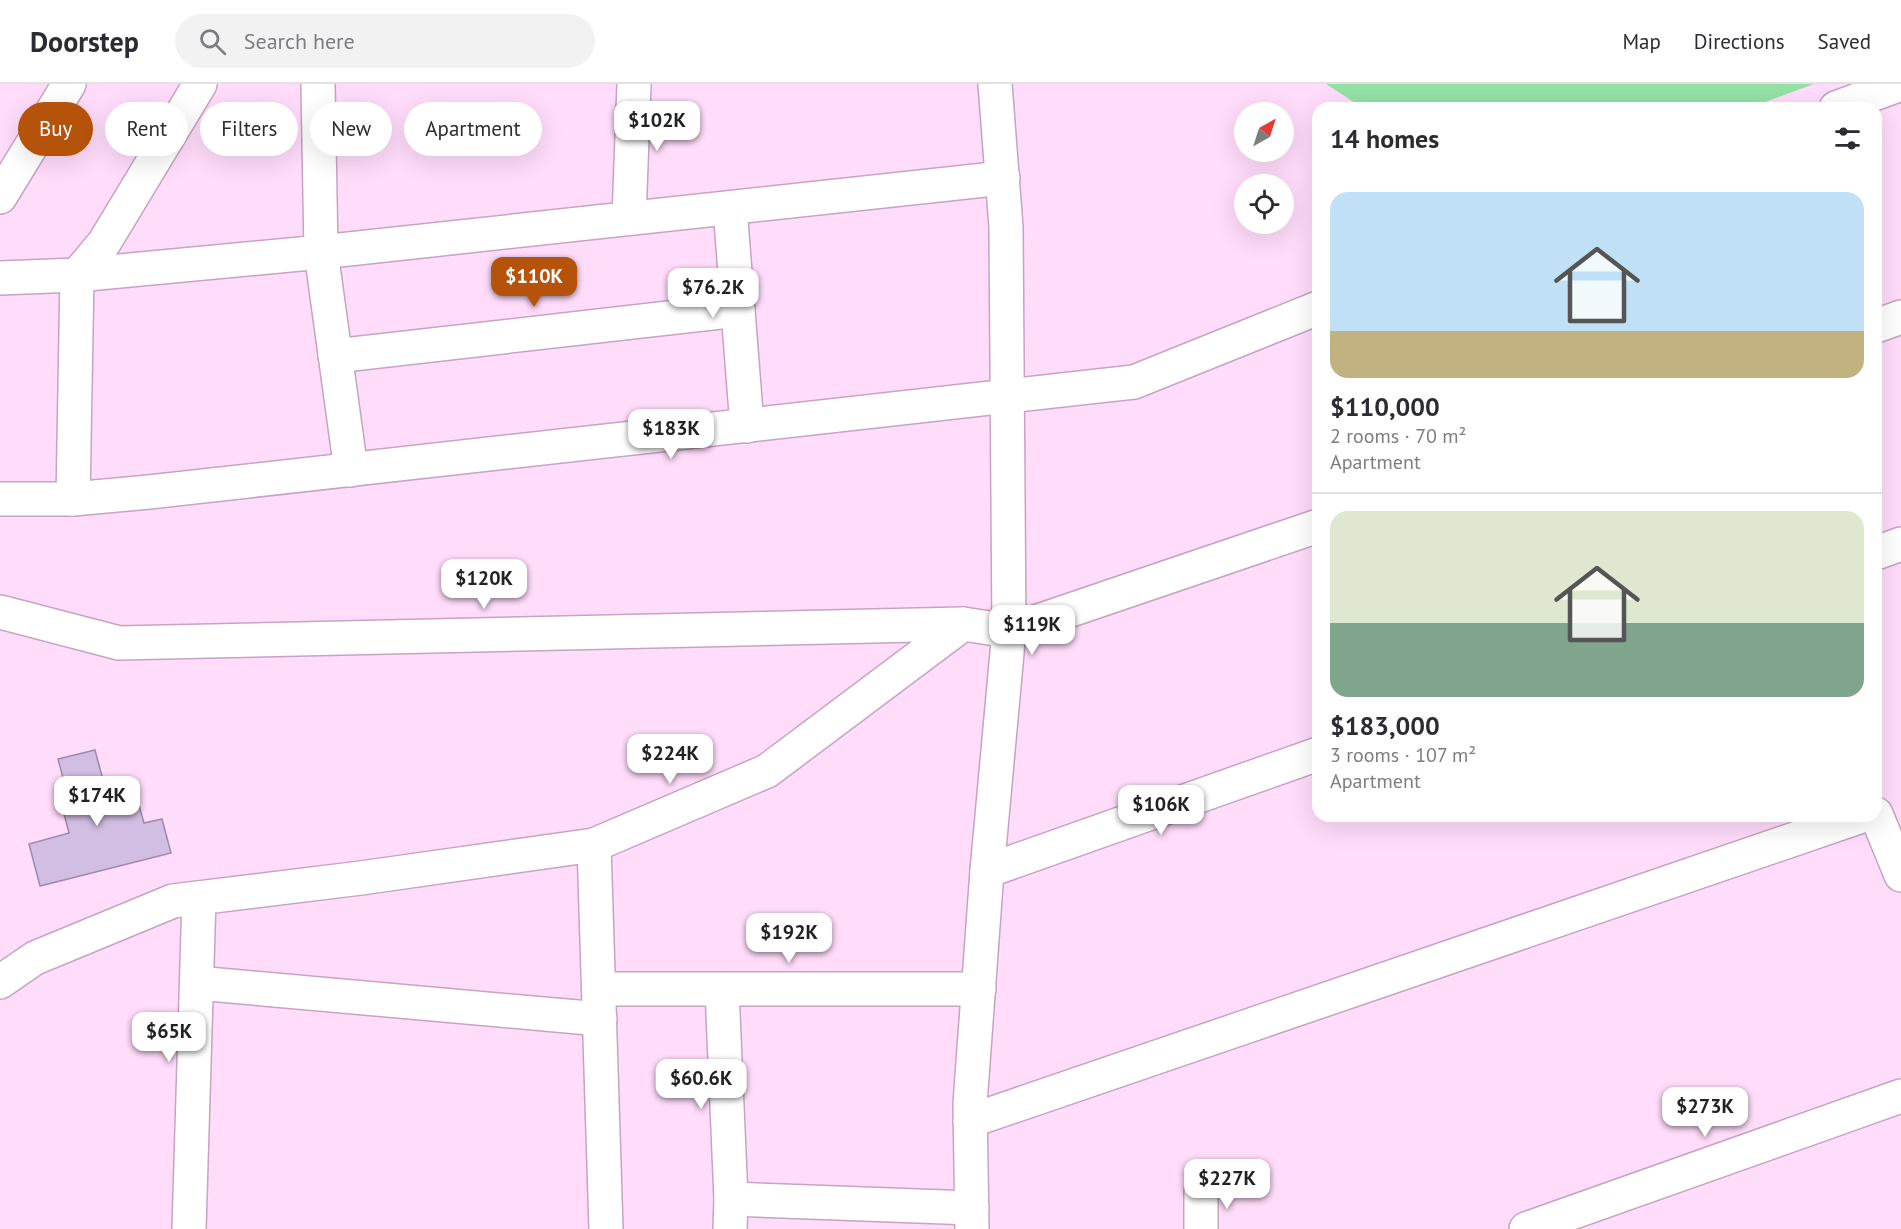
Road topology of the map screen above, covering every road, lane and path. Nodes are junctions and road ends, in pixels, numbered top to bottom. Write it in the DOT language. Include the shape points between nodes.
graph roads {
  1 [pos="69,84"];
  2 [pos="200,84"];
  3 [pos="318,84"];
  4 [pos="634,84"];
  5 [pos="996,84"];
  6 [pos="1901,84"];
  7 [pos="1852,102"];
  8 [pos="1003,178"];
  9 [pos="0,197"];
  10 [pos="730,208"];
  11 [pos="629,218"];
  12 [pos="321,252"];
  13 [pos="77,275"];
  14 [pos="0,278"];
  15 [pos="738,310"];
  16 [pos="1312,310"];
  17 [pos="1901,316"];
  18 [pos="1882,324"];
  19 [pos="335,356"];
  20 [pos="1007,398"];
  21 [pos="747,426"];
  22 [pos="351,470"];
  23 [pos="0,499"];
  24 [pos="73,499"];
  25 [pos="1312,528"];
  26 [pos="1901,544"];
  27 [pos="1882,551"];
  28 [pos="0,612"];
  29 [pos="963,624"];
  30 [pos="1009,631"];
  31 [pos="1312,756"];
  32 [pos="1901,802"];
  33 [pos="1882,810"];
  34 [pos="1844,822"];
  35 [pos="1880,822"];
  36 [pos="594,845"];
  37 [pos="987,871"];
  38 [pos="1901,875"];
  39 [pos="199,898"];
  40 [pos="0,982"];
  41 [pos="197,983"];
  42 [pos="979,989"];
  43 [pos="722,990"];
  44 [pos="599,1004"];
  45 [pos="1901,1096"];
  46 [pos="970,1121"];
  47 [pos="1201,1192"];
  48 [pos="730,1214"];
  49 [pos="972,1219"];
  50 [pos="189,1229"];
  51 [pos="606,1229"];
  52 [pos="1201,1229"];
  53 [pos="1526,1229"];
  1 -- 9 [label="street"];
  2 -- 13 [label="street" via="104,243"];
  3 -- 12 [label="street"];
  4 -- 11 [label="street"];
  5 -- 8 [label="street"];
  6 -- 7 [label="street"];
  8 -- 10 [label="street"];
  8 -- 20 [label="street"];
  10 -- 11 [label="street"];
  10 -- 15 [label="street"];
  11 -- 12 [label="street"];
  12 -- 13 [label="street"];
  12 -- 19 [label="street"];
  13 -- 14 [label="street"];
  13 -- 24 [label="street"];
  15 -- 19 [label="street"];
  15 -- 21 [label="street"];
  16 -- 20 [label="street" via="1134,382"];
  17 -- 18 [label="street"];
  19 -- 22 [label="street"];
  20 -- 21 [label="street"];
  20 -- 30 [label="street"];
  21 -- 22 [label="street"];
  22 -- 24 [label="street"];
  23 -- 24 [label="street"];
  25 -- 30 [label="street"];
  26 -- 27 [label="street"];
  28 -- 29 [label="street" via="118,643"];
  29 -- 30 [label="street"];
  29 -- 36 [label="street" via="767,771"];
  30 -- 37 [label="street"];
  31 -- 37 [label="street"];
  32 -- 33 [label="street"];
  34 -- 46 [label="street"];
  35 -- 38 [label="street"];
  36 -- 39 [label="street"];
  36 -- 44 [label="street"];
  37 -- 42 [label="street"];
  39 -- 40 [label="street" via="173,901 35,958"];
  39 -- 41 [label="street"];
  41 -- 44 [label="street"];
  41 -- 50 [label="street"];
  42 -- 43 [label="street"];
  42 -- 46 [label="street"];
  43 -- 44 [label="street"];
  43 -- 48 [label="street"];
  44 -- 51 [label="street"];
  45 -- 53 [label="street"];
  46 -- 49 [label="street"];
  47 -- 52 [label="street"];
  48 -- 49 [label="street"];
}
